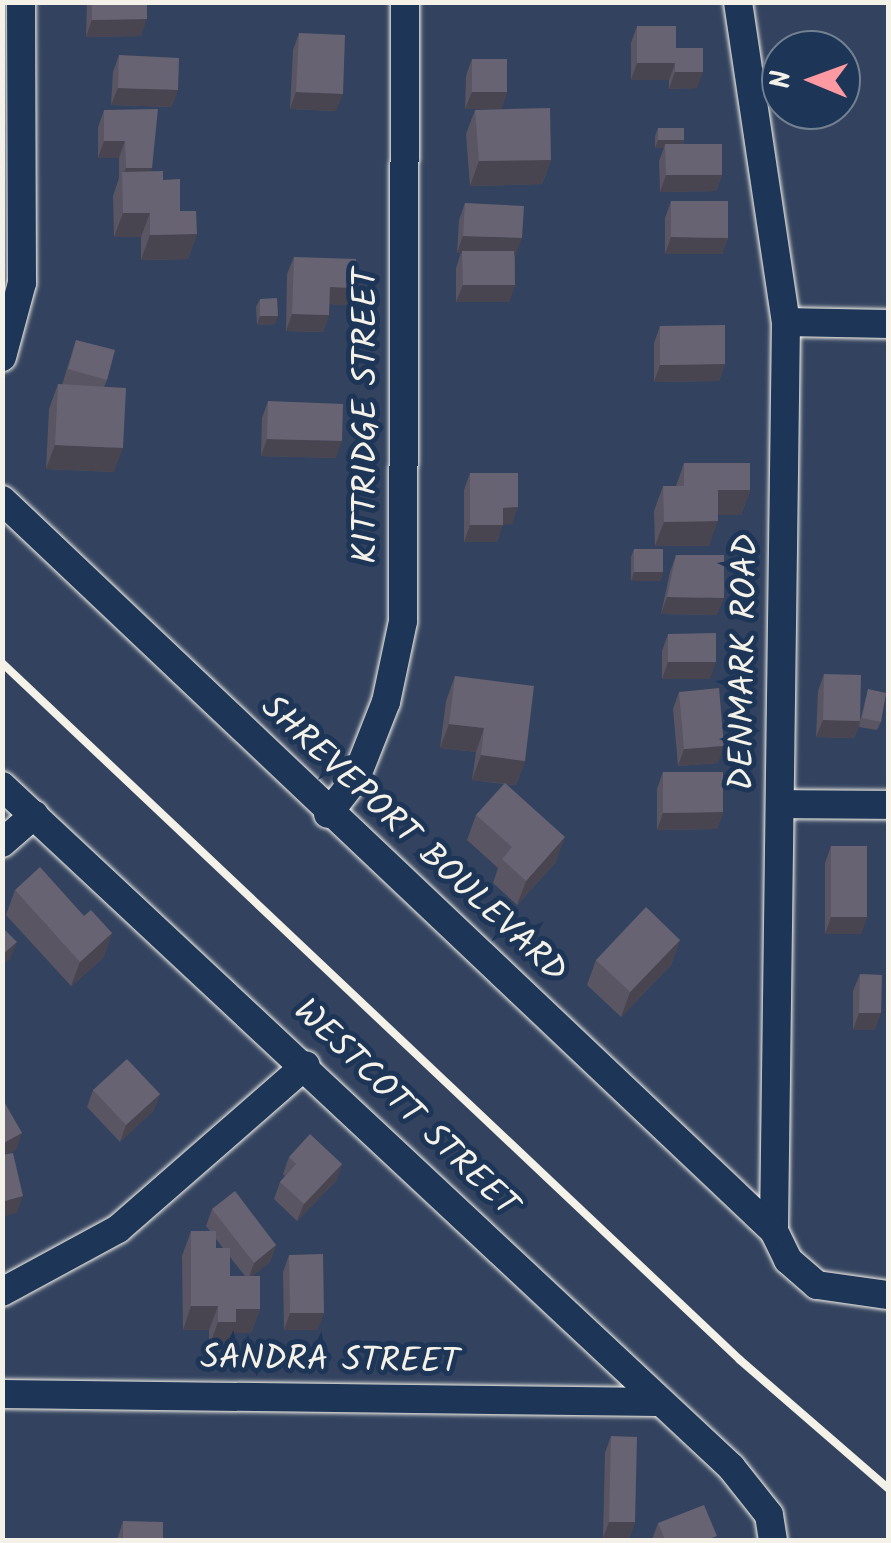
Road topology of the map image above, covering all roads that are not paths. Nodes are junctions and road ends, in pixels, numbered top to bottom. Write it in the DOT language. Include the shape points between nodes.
graph roads {
  1 [pos="21,2"];
  2 [pos="405,2"];
  3 [pos="738,2"];
  4 [pos="786,322"];
  5 [pos="888,324"];
  6 [pos="2,357"];
  7 [pos="2,500"];
  8 [pos="2,786"];
  9 [pos="782,804"];
  10 [pos="888,806"];
  11 [pos="328,814"];
  12 [pos="34,815"];
  13 [pos="2,843"];
  14 [pos="306,1065"];
  15 [pos="774,1231"];
  16 [pos="2,1292"];
  17 [pos="888,1295"];
  18 [pos="2,1394"];
  19 [pos="658,1402"];
  20 [pos="774,1540"];
  1 -- 6 [label="street" via="22,283"];
  2 -- 11 [label="street, KITTRIDGE STREET" via="404,622 386,702 356,778"];
  3 -- 4 [label="street, DENMARK ROAD"];
  4 -- 5 [label="street"];
  4 -- 9 [label="street, DENMARK ROAD"];
  7 -- 11 [label="street, SHREVEPORT BOULEVARD"];
  8 -- 12 [label="street, WESTCOTT STREET"];
  9 -- 10 [label="street"];
  9 -- 15 [label="street, DENMARK ROAD"];
  11 -- 15 [label="street, SHREVEPORT BOULEVARD"];
  12 -- 13 [label="street"];
  12 -- 14 [label="street, WESTCOTT STREET"];
  14 -- 16 [label="street" via="118,1229"];
  14 -- 19 [label="street, WESTCOTT STREET"];
  15 -- 17 [label="street" via="817,1285"];
  18 -- 19 [label="street, SANDRA STREET"];
  19 -- 20 [label="street, WESTCOTT STREET" via="750,1491 770,1515"];
}
